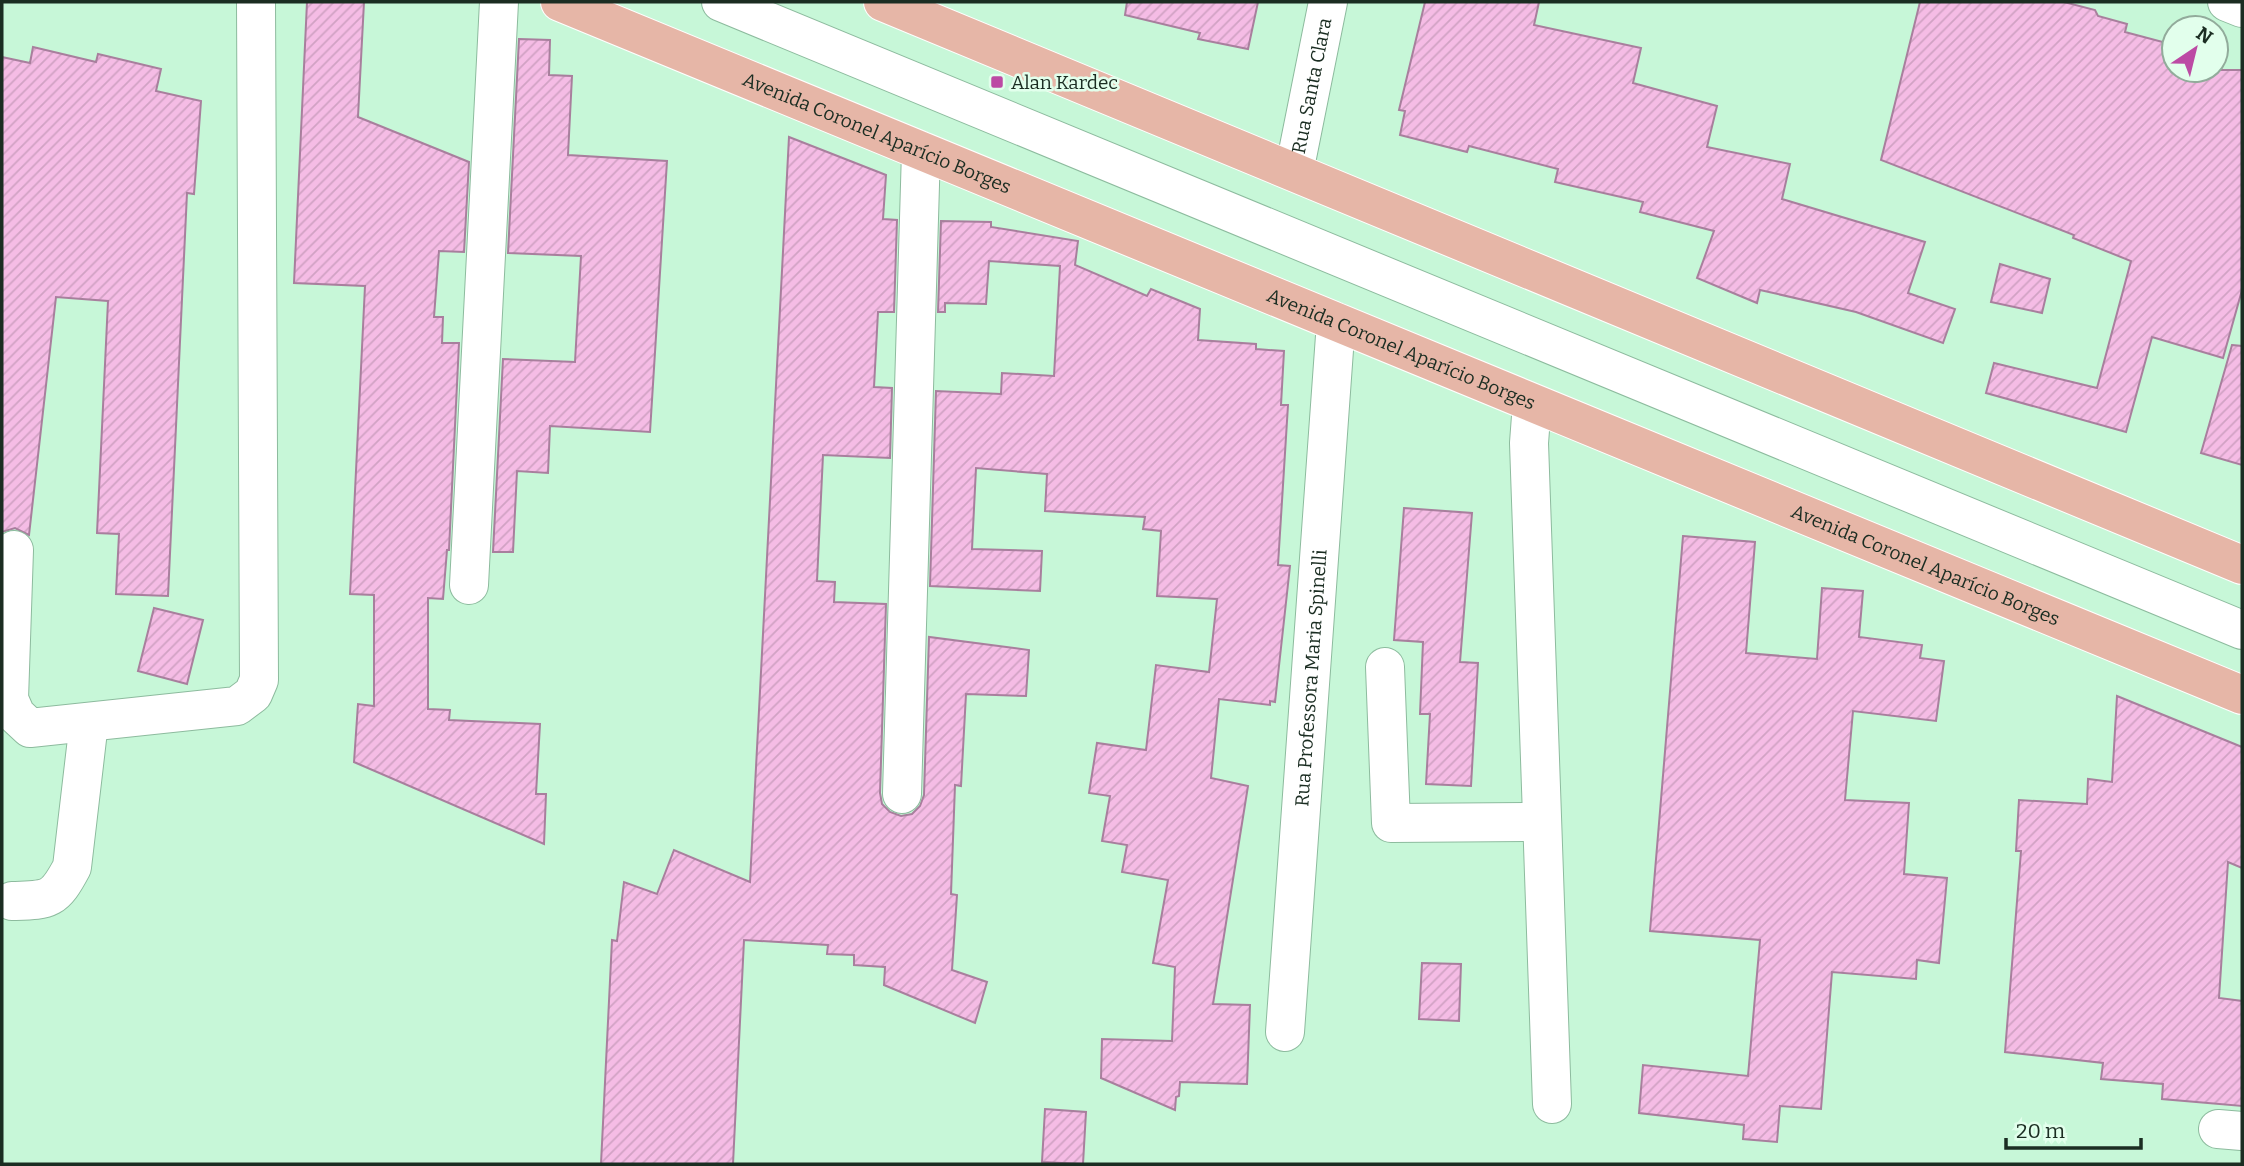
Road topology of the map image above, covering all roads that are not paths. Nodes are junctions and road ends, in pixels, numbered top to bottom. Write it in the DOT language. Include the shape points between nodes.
graph roads {
  1 [pos="256,2"];
  2 [pos="499,2"];
  3 [pos="560,2"];
  4 [pos="721,2"];
  5 [pos="883,2"];
  6 [pos="1328,2"];
  7 [pos="2227,2"];
  8 [pos="2242,8"];
  9 [pos="921,151"];
  10 [pos="1294,172"];
  11 [pos="1336,322"];
  12 [pos="1532,403"];
  13 [pos="15,550"];
  14 [pos="2242,565"];
  15 [pos="469,585"];
  16 [pos="2242,630"];
  17 [pos="1385,667"];
  18 [pos="2242,695"];
  19 [pos="89,722"];
  20 [pos="902,794"];
  21 [pos="1541,822"];
  22 [pos="12,901"];
  23 [pos="1285,1032"];
  24 [pos="1552,1104"];
  1 -- 19 [label="street" via="259,680 253,694 237,706"];
  2 -- 15 [label="street"];
  3 -- 9 [label="main road, Avenida Coronel Aparício Borges"];
  4 -- 16 [label="street"];
  5 -- 10 [label="main road"];
  6 -- 10 [label="street, Rua Santa Clara"];
  7 -- 8 [label="street"];
  9 -- 11 [label="main road, Avenida Coronel Aparício Borges"];
  9 -- 20 [label="street"];
  10 -- 14 [label="main road"];
  11 -- 12 [label="main road, Avenida Coronel Aparício Borges"];
  11 -- 23 [label="street, Rua Professora Maria Spinelli"];
  12 -- 18 [label="main road, Avenida Coronel Aparício Borges"];
  12 -- 21 [label="street" via="1529,443"];
  13 -- 19 [label="street" via="9,699 16,715 30,728"];
  17 -- 21 [label="street" via="1391,823"];
  19 -- 22 [label="street" via="72,867 61,888 44,900"];
  21 -- 24 [label="street"];
}
